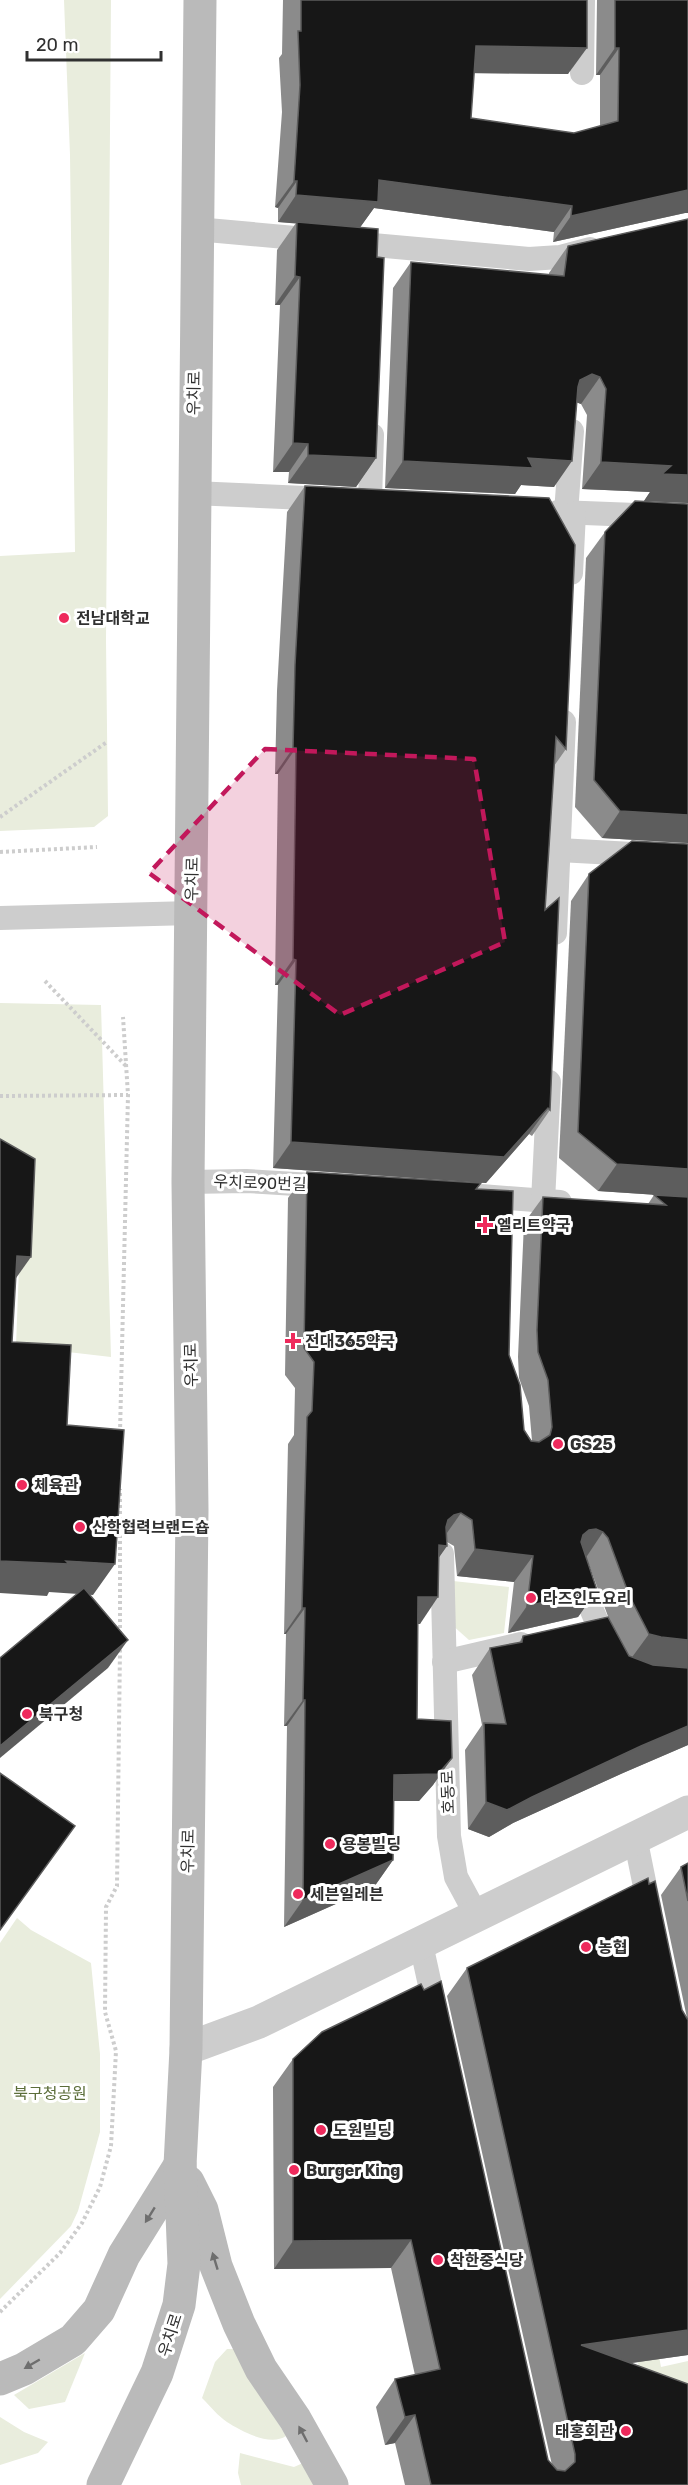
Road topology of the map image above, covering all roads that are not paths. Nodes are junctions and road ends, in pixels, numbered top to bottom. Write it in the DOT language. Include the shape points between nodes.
graph roads {
  1 [pos="200,0"];
  2 [pos="583,0"];
  3 [pos="582,73"];
  4 [pos="196,229"];
  5 [pos="608,245"];
  6 [pos="374,408"];
  7 [pos="573,415"];
  8 [pos="193,493"];
  9 [pos="531,511"];
  10 [pos="570,513"];
  11 [pos="688,518"];
  12 [pos="570,594"];
  13 [pos="565,699"];
  14 [pos="559,850"];
  15 [pos="688,857"];
  16 [pos="192,913"];
  17 [pos="0,918"];
  18 [pos="554,955"];
  19 [pos="549,1060"];
  20 [pos="188,1182"];
  21 [pos="350,1188"];
  22 [pos="453,1195"];
  23 [pos="543,1201"];
  24 [pos="577,1203"];
  25 [pos="442,1554"];
  26 [pos="576,1570"];
  27 [pos="543,1639"];
  28 [pos="444,1662"];
  29 [pos="620,1672"];
  30 [pos="688,1812"];
  31 [pos="635,1837"];
  32 [pos="477,1916"];
  33 [pos="656,1937"];
  34 [pos="421,1944"];
  35 [pos="442,2039"];
  36 [pos="186,2049"];
  37 [pos="180,2165"];
  38 [pos="0,2379"];
  39 [pos="103,2485"];
  40 [pos="332,2485"];
  1 -- 4 [label="main road, 우치로"];
  2 -- 3 [label="lane"];
  4 -- 5 [label="lane" via="380,256 544,259"];
  4 -- 8 [label="main road, 우치로"];
  6 -- 8 [label="lane" via="381,502"];
  7 -- 10 [label="lane"];
  8 -- 16 [label="main road, 우치로"];
  9 -- 10 [label="lane"];
  10 -- 11 [label="lane"];
  10 -- 12 [label="lane"];
  13 -- 14 [label="lane"];
  14 -- 15 [label="lane"];
  14 -- 18 [label="lane"];
  16 -- 17 [label="lane"];
  16 -- 20 [label="main road, 우치로"];
  19 -- 23 [label="lane"];
  20 -- 21 [label="lane, 우치로90번길" via="246,1181"];
  20 -- 36 [label="main road, 우치로" via="192,1510"];
  22 -- 23 [label="lane" via="510,1210"];
  23 -- 24 [label="lane"];
  25 -- 28 [label="lane, 호동로"];
  26 -- 29 [label="lane" via="586,1629"];
  27 -- 28 [label="lane"];
  28 -- 32 [label="lane, 호동로" via="449,1836 456,1877"];
  30 -- 31 [label="street"];
  31 -- 32 [label="street"];
  31 -- 33 [label="lane"];
  32 -- 34 [label="street"];
  34 -- 35 [label="lane"];
  34 -- 36 [label="street" via="259,2022"];
  36 -- 37 [label="main road, 우치로"];
  37 -- 38 [label="main road, one-way" via="124,2255 99,2310 73,2340"];
  37 -- 39 [label="main road, 우치로" via="184,2264 179,2305 157,2373"];
  40 -- 37 [label="main road, one-way" via="261,2369 239,2324 216,2266 202,2210"];
}
